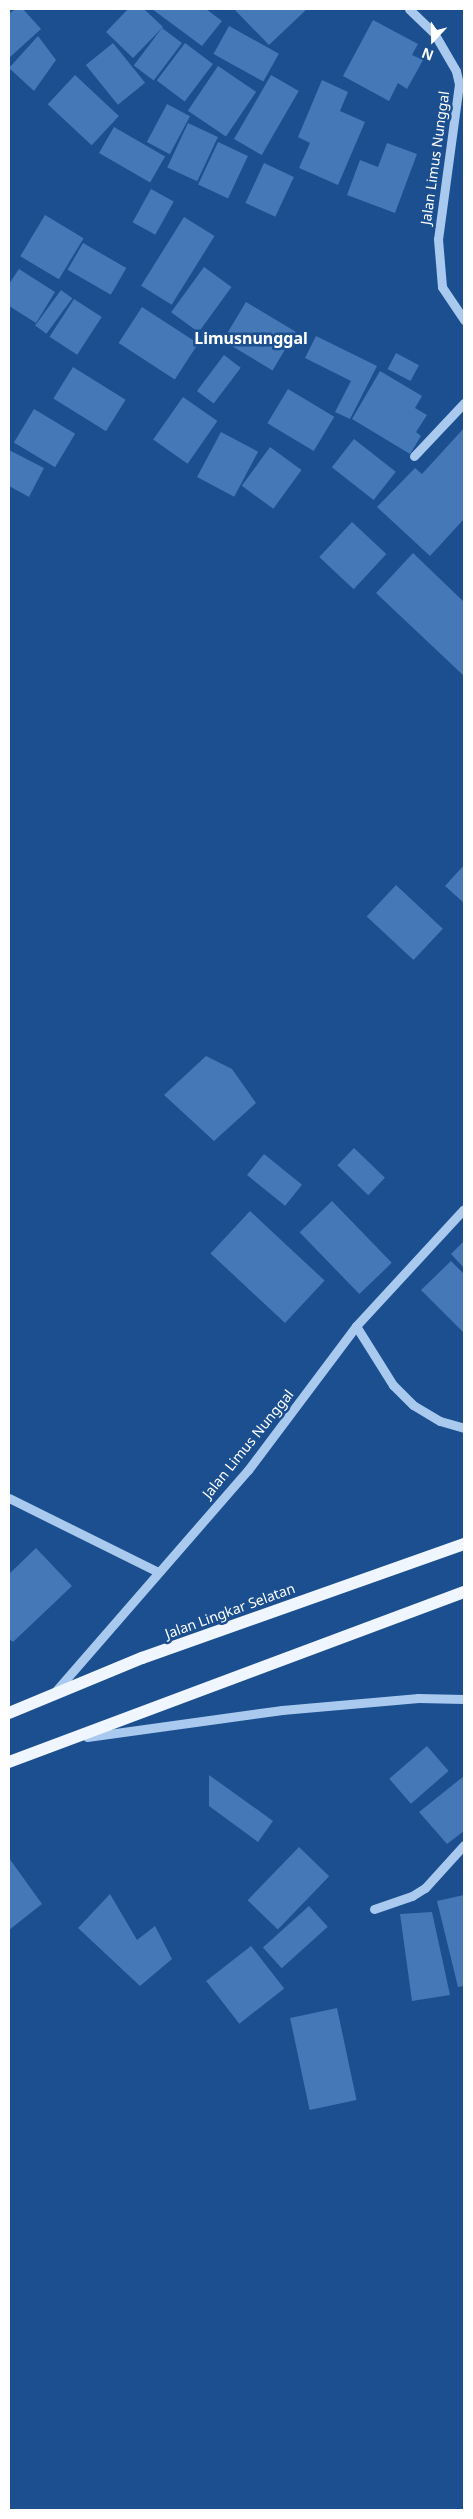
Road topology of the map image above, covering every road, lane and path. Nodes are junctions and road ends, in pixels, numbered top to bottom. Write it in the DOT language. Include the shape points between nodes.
graph roads {
  1 [pos="409,9"];
  2 [pos="464,320"];
  3 [pos="464,403"];
  4 [pos="414,456"];
  5 [pos="464,1209"];
  6 [pos="356,1326"];
  7 [pos="464,1428"];
  8 [pos="9,1498"];
  9 [pos="464,1544"];
  10 [pos="158,1572"];
  11 [pos="464,1592"];
  12 [pos="52,1695"];
  13 [pos="464,1699"];
  14 [pos="9,1713"];
  15 [pos="63,1741"];
  16 [pos="9,1762"];
  17 [pos="464,1845"];
  18 [pos="374,1909"];
  1 -- 2 [label="street, Jalan Limus Nunggal" via="434,33 451,57 458,77 438,239 442,287"];
  3 -- 4 [label="street"];
  5 -- 6 [label="street, Jalan Limus Nunggal"];
  6 -- 7 [label="street" via="393,1385 413,1405 440,1421"];
  6 -- 10 [label="street, Jalan Limus Nunggal" via="248,1470"];
  8 -- 10 [label="street"];
  9 -- 12 [label="main road, Jalan Lingkar Selatan" via="142,1658"];
  10 -- 12 [label="street, Jalan Limus Nunggal"];
  11 -- 15 [label="main road"];
  12 -- 14 [label="main road, Jalan Lingkar Selatan"];
  13 -- 15 [label="street" via="418,1698 282,1710"];
  15 -- 16 [label="main road"];
  17 -- 18 [label="street" via="425,1888"];
}
